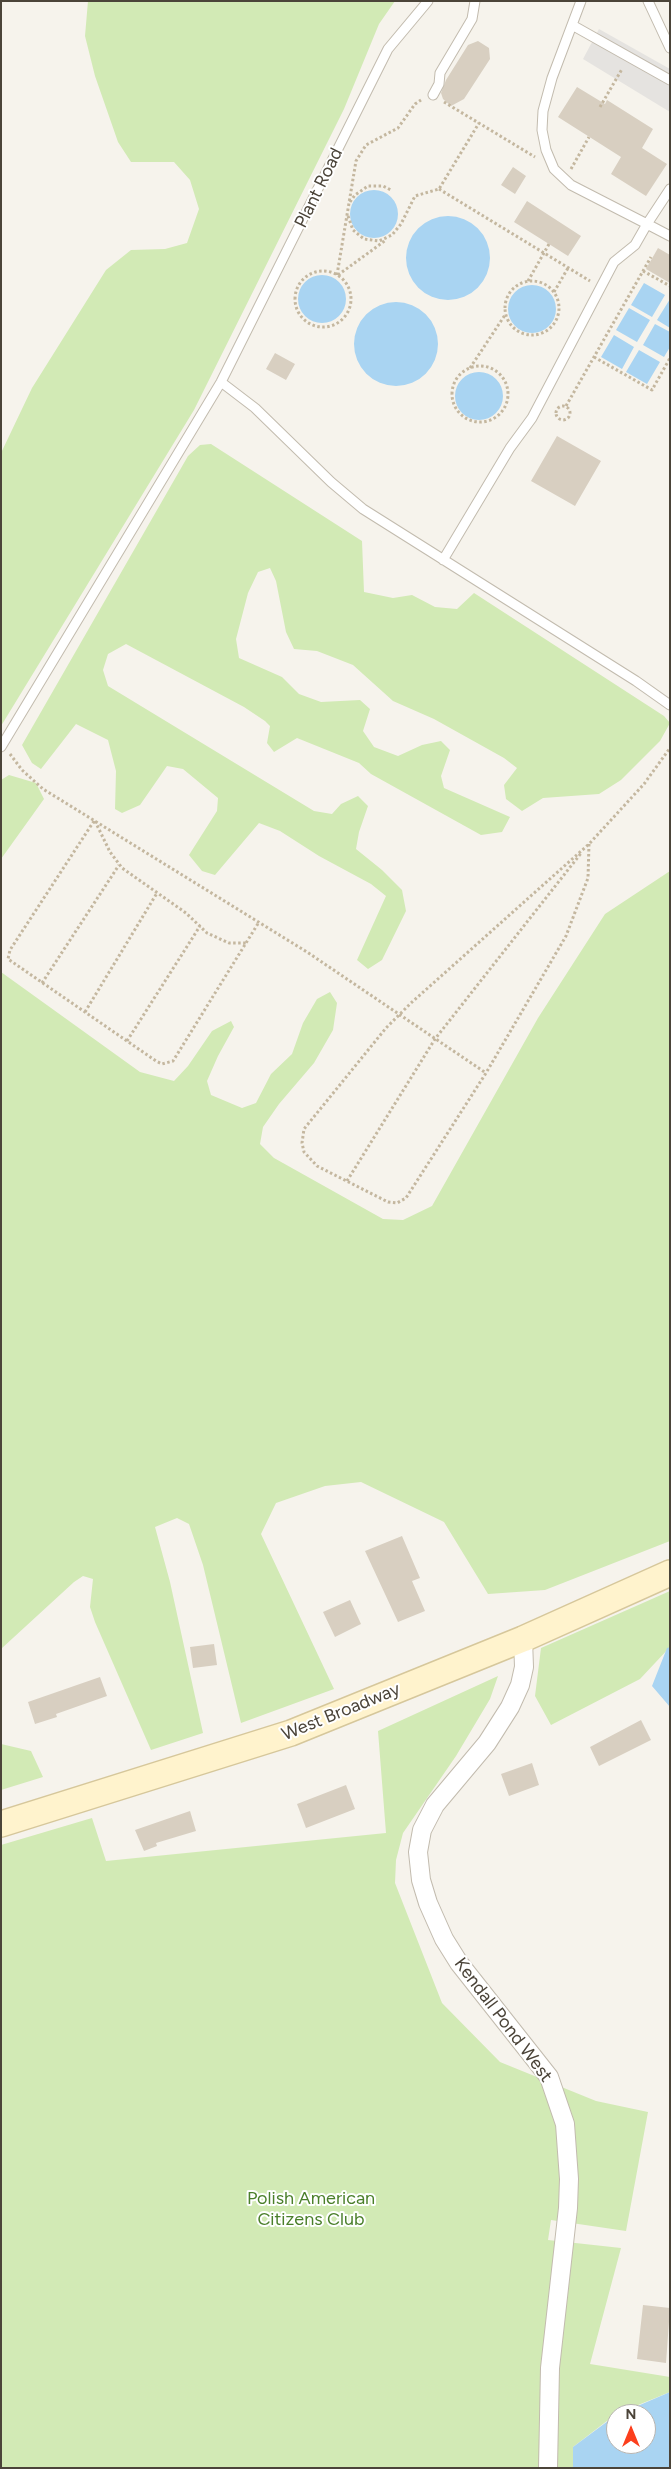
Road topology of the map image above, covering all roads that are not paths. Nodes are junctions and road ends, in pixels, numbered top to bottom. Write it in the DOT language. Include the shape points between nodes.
graph roads {
  1 [pos="428,1"];
  2 [pos="475,1"];
  3 [pos="581,1"];
  4 [pos="648,1"];
  5 [pos="572,25"];
  6 [pos="670,48"];
  7 [pos="670,80"];
  8 [pos="433,95"];
  9 [pos="670,189"];
  10 [pos="647,224"];
  11 [pos="670,236"];
  12 [pos="221,382"];
  13 [pos="443,560"];
  14 [pos="670,705"];
  15 [pos="3,749"];
  16 [pos="670,1573"];
  17 [pos="523,1639"];
  18 [pos="1,1824"];
  19 [pos="548,2468"];
  1 -- 12 [label="lane, Plant Road" via="388,49"];
  2 -- 8 [label="lane" via="472,19 440,73"];
  3 -- 5 [label="lane"];
  4 -- 6 [label="lane"];
  5 -- 7 [label="lane"];
  5 -- 10 [label="lane" via="543,111 546,150 554,169 571,185"];
  9 -- 10 [label="lane"];
  10 -- 11 [label="lane"];
  10 -- 13 [label="lane" via="635,245 614,262 532,418 510,448"];
  12 -- 13 [label="lane" via="256,408 331,482 363,508"];
  12 -- 15 [label="lane, Plant Road"];
  13 -- 14 [label="lane"];
  16 -- 17 [label="main road, West Broadway"];
  17 -- 18 [label="main road, West Broadway" via="290,1733"];
  17 -- 19 [label="street, Kendall Pond West" via="524,1667 510,1707 487,1742 435,1805 422,1830 418,1852 421,1880 444,1939 458,1963 549,2077 565,2124 568,2208 550,2368"];
}
